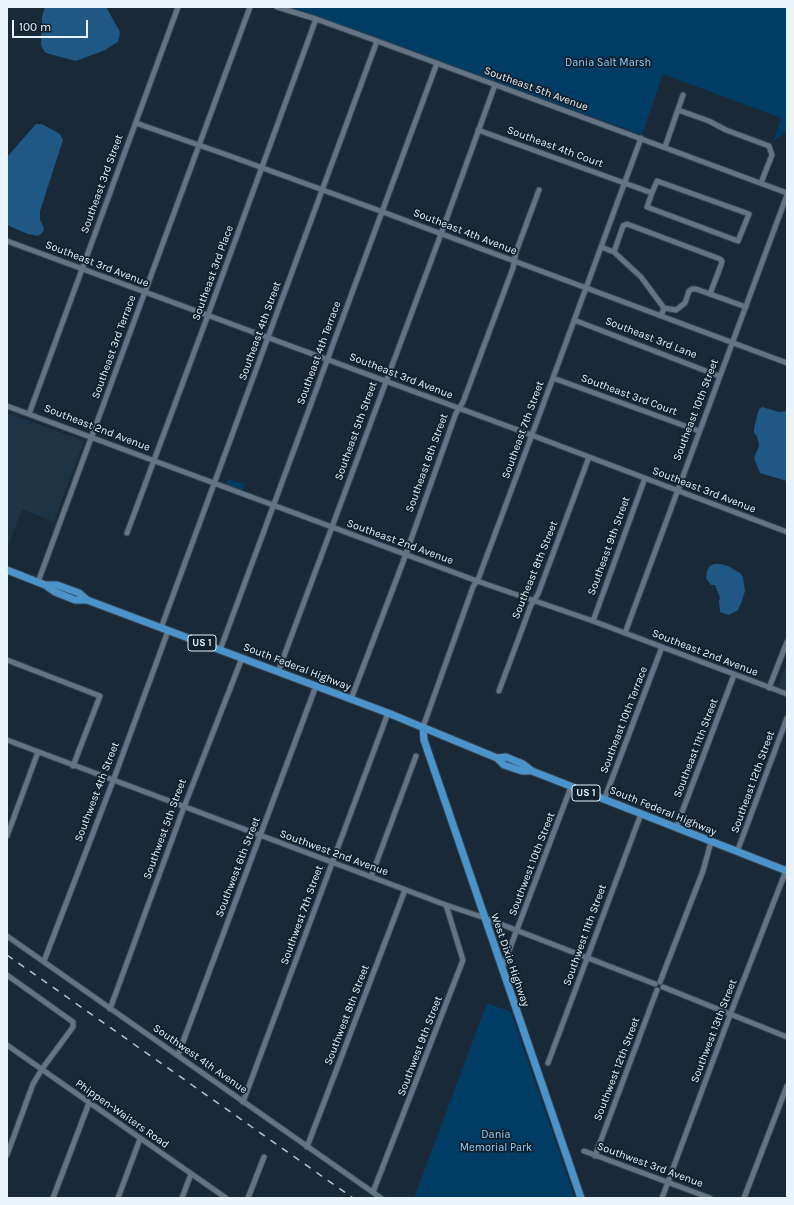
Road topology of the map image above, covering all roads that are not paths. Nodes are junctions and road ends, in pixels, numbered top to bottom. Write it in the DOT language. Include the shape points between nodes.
graph roads {
  1 [pos="178,7"];
  2 [pos="250,7"];
  3 [pos="277,7"];
  4 [pos="316,19"];
  5 [pos="378,42"];
  6 [pos="437,63"];
  7 [pos="495,85"];
  8 [pos="683,96"];
  9 [pos="678,110"];
  10 [pos="136,123"];
  11 [pos="478,130"];
  12 [pos="641,138"];
  13 [pos="199,145"];
  14 [pos="665,147"];
  15 [pos="261,168"];
  16 [pos="624,183"];
  17 [pos="761,183"];
  18 [pos="539,190"];
  19 [pos="322,191"];
  20 [pos="652,193"];
  21 [pos="787,194"];
  22 [pos="383,212"];
  23 [pos="441,234"];
  24 [pos="7,241"];
  25 [pos="601,247"];
  26 [pos="614,252"];
  27 [pos="514,261"];
  28 [pos="82,268"];
  29 [pos="586,288"];
  30 [pos="145,292"];
  31 [pos="710,294"];
  32 [pos="746,307"];
  33 [pos="664,308"];
  34 [pos="208,315"];
  35 [pos="661,316"];
  36 [pos="574,320"];
  37 [pos="269,337"];
  38 [pos="732,343"];
  39 [pos="328,359"];
  40 [pos="787,363"];
  41 [pos="719,376"];
  42 [pos="553,378"];
  43 [pos="385,381"];
  44 [pos="7,406"];
  45 [pos="459,408"];
  46 [pos="29,414"];
  47 [pos="699,431"];
  48 [pos="532,435"];
  49 [pos="92,438"];
  50 [pos="589,457"];
  51 [pos="153,460"];
  52 [pos="645,478"];
  53 [pos="215,484"];
  54 [pos="677,490"];
  55 [pos="274,506"];
  56 [pos="331,527"];
  57 [pos="787,532"];
  58 [pos="127,533"];
  59 [pos="405,554"];
  60 [pos="7,570"];
  61 [pos="477,581"];
  62 [pos="38,582"];
  63 [pos="534,601"];
  64 [pos="593,621"];
  65 [pos="165,629"];
  66 [pos="625,633"];
  67 [pos="787,642"];
  68 [pos="662,647"];
  69 [pos="220,650"];
  70 [pos="242,658"];
  71 [pos="7,660"];
  72 [pos="278,672"];
  73 [pos="734,675"];
  74 [pos="316,686"];
  75 [pos="770,688"];
  76 [pos="499,691"];
  77 [pos="787,694"];
  78 [pos="351,699"];
  79 [pos="388,713"];
  80 [pos="787,718"];
  81 [pos="423,727"];
  82 [pos="7,740"];
  83 [pos="38,752"];
  84 [pos="416,756"];
  85 [pos="73,766"];
  86 [pos="113,780"];
  87 [pos="571,787"];
  88 [pos="604,800"];
  89 [pos="184,807"];
  90 [pos="641,814"];
  91 [pos="676,828"];
  92 [pos="7,836"];
  93 [pos="260,836"];
  94 [pos="711,842"];
  95 [pos="737,852"];
  96 [pos="332,863"];
  97 [pos="787,870"];
  98 [pos="371,877"];
  99 [pos="405,890"];
  100 [pos="446,905"];
  101 [pos="485,918"];
  102 [pos="517,931"];
  103 [pos="7,936"];
  104 [pos="587,958"];
  105 [pos="44,961"];
  106 [pos="502,970"];
  107 [pos="7,975"];
  108 [pos="660,982"];
  109 [pos="655,984"];
  110 [pos="663,987"];
  111 [pos="657,990"];
  112 [pos="110,1009"];
  113 [pos="730,1015"];
  114 [pos="787,1037"];
  115 [pos="7,1045"];
  116 [pos="178,1055"];
  117 [pos="548,1063"];
  118 [pos="42,1069"];
  119 [pos="787,1086"];
  120 [pos="243,1102"];
  121 [pos="89,1103"];
  122 [pos="140,1139"];
  123 [pos="307,1147"];
  124 [pos="584,1152"];
  125 [pos="7,1155"];
  126 [pos="595,1156"];
  127 [pos="264,1157"];
  128 [pos="191,1174"];
  129 [pos="668,1182"];
  130 [pos="373,1192"];
  131 [pos="53,1198"];
  132 [pos="118,1198"];
  133 [pos="182,1198"];
  134 [pos="226,1198"];
  135 [pos="248,1198"];
  136 [pos="381,1198"];
  137 [pos="581,1198"];
  138 [pos="662,1198"];
  139 [pos="710,1198"];
  140 [pos="744,1198"];
  1 -- 10 [label="street, Southeast 3rd Street"];
  2 -- 13 [label="street, Southeast 3rd Terrace"];
  3 -- 4 [label="street, Southeast 5th Avenue"];
  4 -- 5 [label="street, Southeast 5th Avenue"];
  4 -- 15 [label="street, Southeast 3rd Place"];
  5 -- 6 [label="street, Southeast 5th Avenue"];
  5 -- 19 [label="street, Southeast 4th Street"];
  6 -- 7 [label="street, Southeast 5th Avenue"];
  6 -- 22 [label="street, Southeast 4th Terrace"];
  7 -- 11 [label="street, Southeast 5th Street"];
  7 -- 12 [label="street, Southeast 5th Avenue"];
  8 -- 9 [label="street"];
  9 -- 14 [label="street"];
  9 -- 17 [label="street" via="769,146 772,155"];
  10 -- 13 [label="street, Southeast 4th Avenue"];
  10 -- 28 [label="street, Southeast 3rd Street"];
  11 -- 16 [label="street, Southeast 4th Court"];
  11 -- 23 [label="street, Southeast 5th Street"];
  12 -- 14 [label="street, Southeast 5th Avenue"];
  12 -- 16 [label="street, Southeast 7th Street"];
  13 -- 15 [label="street, Southeast 4th Avenue"];
  13 -- 30 [label="street, Southeast 3rd Terrace"];
  14 -- 17 [label="street, Southeast 5th Avenue"];
  15 -- 19 [label="street, Southeast 4th Avenue"];
  15 -- 34 [label="street, Southeast 3rd Place"];
  16 -- 20 [label="street, Southeast 4th Court"];
  16 -- 25 [label="street, Southeast 7th Street"];
  17 -- 21 [label="street, Southeast 5th Avenue"];
  18 -- 27 [label="street, Southeast 6th Street"];
  19 -- 22 [label="street, Southeast 4th Avenue"];
  19 -- 37 [label="street, Southeast 4th Street"];
  20 -- 20 [label="street" via="657,180 748,214 738,241 647,207"];
  21 -- 32 [label="street, Southeast 10th Street"];
  22 -- 23 [label="street, Southeast 4th Avenue"];
  22 -- 39 [label="street, Southeast 4th Terrace"];
  23 -- 27 [label="street, Southeast 4th Avenue"];
  23 -- 43 [label="street, Southeast 5th Street"];
  24 -- 28 [label="street, Southeast 3rd Avenue"];
  25 -- 26 [label="street"];
  25 -- 29 [label="street, Southeast 7th Street"];
  26 -- 31 [label="street" via="623,226 627,224 720,259 721,266"];
  26 -- 33 [label="street" via="641,277"];
  27 -- 29 [label="street, Southeast 4th Avenue"];
  27 -- 45 [label="street, Southeast 6th Street"];
  28 -- 30 [label="street, Southeast 3rd Avenue"];
  28 -- 46 [label="street, Southeast 3rd Street"];
  29 -- 35 [label="street, Southeast 4th Avenue"];
  29 -- 36 [label="street, Southeast 7th Street"];
  30 -- 34 [label="street, Southeast 3rd Avenue"];
  30 -- 49 [label="street, Southeast 3rd Terrace"];
  31 -- 32 [label="street"];
  31 -- 33 [label="street" via="692,289 686,303 676,310"];
  32 -- 38 [label="street, Southeast 10th Street"];
  33 -- 35 [label="street"];
  34 -- 37 [label="street, Southeast 3rd Avenue"];
  34 -- 51 [label="street, Southeast 3rd Place"];
  35 -- 38 [label="street, Southeast 4th Avenue"];
  36 -- 41 [label="street, Southeast 3rd Lane"];
  36 -- 42 [label="street, Southeast 7th Street"];
  37 -- 39 [label="street, Southeast 3rd Avenue"];
  37 -- 53 [label="street, Southeast 4th Street"];
  38 -- 40 [label="street, Southeast 4th Avenue"];
  38 -- 41 [label="street, Southeast 10th Street"];
  39 -- 43 [label="street, Southeast 3rd Avenue"];
  39 -- 55 [label="street, Southeast 4th Terrace"];
  41 -- 47 [label="street, Southeast 10th Street"];
  42 -- 47 [label="street, Southeast 3rd Court"];
  42 -- 48 [label="street, Southeast 7th Street"];
  43 -- 45 [label="street, Southeast 3rd Avenue"];
  43 -- 56 [label="street, Southeast 5th Street"];
  44 -- 46 [label="street, Southeast 2nd Avenue"];
  45 -- 48 [label="street, Southeast 3rd Avenue"];
  45 -- 59 [label="street, Southeast 6th Street"];
  46 -- 49 [label="street, Southeast 2nd Avenue"];
  47 -- 54 [label="street, Southeast 10th Street"];
  48 -- 50 [label="street, Southeast 3rd Avenue"];
  48 -- 61 [label="street, Southeast 7th Street"];
  49 -- 51 [label="street, Southeast 2nd Avenue"];
  49 -- 62 [label="street, Southeast 3rd Terrace"];
  50 -- 52 [label="street, Southeast 3rd Avenue"];
  50 -- 63 [label="street, Southeast 8th Street"];
  51 -- 53 [label="street, Southeast 2nd Avenue"];
  51 -- 58 [label="street, Southeast 3rd Place"];
  52 -- 54 [label="street, Southeast 3rd Avenue"];
  52 -- 64 [label="street, Southeast 9th Street"];
  53 -- 55 [label="street, Southeast 2nd Avenue"];
  53 -- 65 [label="street, Southeast 4th Street"];
  54 -- 57 [label="street, Southeast 3rd Avenue"];
  54 -- 66 [label="street, Southeast 10th Street"];
  55 -- 56 [label="street, Southeast 2nd Avenue"];
  55 -- 69 [label="street, Southeast 4th Terrace"];
  56 -- 59 [label="street, Southeast 2nd Avenue"];
  56 -- 72 [label="street, Southeast 5th Street"];
  59 -- 61 [label="street, Southeast 2nd Avenue"];
  59 -- 78 [label="street, Southeast 6th Street"];
  60 -- 62 [label="main road, South Federal Highway / US 1"];
  61 -- 63 [label="street, Southeast 2nd Avenue"];
  61 -- 81 [label="street, Southeast 7th Street"];
  62 -- 65 [label="main road, South Federal Highway / US 1" via="57,585 78,593 87,600"];
  63 -- 64 [label="street, Southeast 2nd Avenue"];
  63 -- 76 [label="street, Southeast 8th Street"];
  64 -- 66 [label="street, Southeast 2nd Avenue"];
  65 -- 69 [label="main road, South Federal Highway / US 1"];
  65 -- 86 [label="street, Southwest 4th Street"];
  66 -- 68 [label="street, Southeast 2nd Avenue"];
  67 -- 75 [label="street"];
  68 -- 73 [label="street, Southeast 2nd Avenue"];
  68 -- 88 [label="street, Southeast 10th Terrace"];
  69 -- 70 [label="main road, South Federal Highway / US 1"];
  70 -- 72 [label="main road, South Federal Highway / US 1"];
  70 -- 89 [label="street, Southwest 5th Street"];
  71 -- 85 [label="street" via="100,696"];
  72 -- 74 [label="main road, South Federal Highway / US 1"];
  73 -- 75 [label="street, Southeast 2nd Avenue"];
  73 -- 91 [label="street, Southeast 11th Street"];
  74 -- 78 [label="main road, South Federal Highway / US 1"];
  74 -- 93 [label="street, Southwest 6th Street"];
  75 -- 77 [label="street, Southeast 2nd Avenue"];
  78 -- 79 [label="main road, South Federal Highway / US 1"];
  79 -- 81 [label="main road, South Federal Highway / US 1"];
  79 -- 96 [label="street, Southwest 7th Street"];
  80 -- 95 [label="street, Southeast 12th Street"];
  81 -- 87 [label="main road, South Federal Highway / US 1" via="498,758 504,764 522,771 532,771"];
  81 -- 101 [label="main road, West Dixie Highway" via="424,740"];
  82 -- 83 [label="street, Southwest 2nd Avenue"];
  83 -- 85 [label="street, Southwest 2nd Avenue"];
  83 -- 92 [label="street"];
  84 -- 98 [label="street"];
  85 -- 86 [label="street, Southwest 2nd Avenue"];
  86 -- 89 [label="street, Southwest 2nd Avenue"];
  86 -- 105 [label="street, Southwest 4th Street"];
  87 -- 88 [label="main road, South Federal Highway / US 1"];
  87 -- 102 [label="street, Southwest 10th Street"];
  88 -- 90 [label="main road, South Federal Highway / US 1"];
  89 -- 93 [label="street, Southwest 2nd Avenue"];
  89 -- 112 [label="street, Southwest 5th Street"];
  90 -- 91 [label="main road, South Federal Highway / US 1"];
  90 -- 104 [label="street, Southwest 11th Street"];
  91 -- 94 [label="main road, South Federal Highway / US 1"];
  93 -- 96 [label="street, Southwest 2nd Avenue"];
  93 -- 116 [label="street, Southwest 6th Street"];
  94 -- 95 [label="main road, South Federal Highway / US 1"];
  94 -- 108 [label="street"];
  95 -- 97 [label="main road, South Federal Highway / US 1"];
  96 -- 98 [label="street, Southwest 2nd Avenue"];
  96 -- 120 [label="street, Southwest 7th Street"];
  97 -- 113 [label="street, Southwest 13th Street"];
  98 -- 99 [label="street, Southwest 2nd Avenue"];
  99 -- 100 [label="street, Southwest 2nd Avenue"];
  99 -- 123 [label="street, Southwest 8th Street"];
  100 -- 101 [label="street, Southwest 2nd Avenue"];
  100 -- 130 [label="street, Southwest 9th Street" via="463,960"];
  101 -- 102 [label="street, Southwest 2nd Avenue"];
  101 -- 106 [label="main road, West Dixie Highway"];
  102 -- 104 [label="street, Southwest 2nd Avenue"];
  102 -- 106 [label="street, Southwest 10th Street"];
  103 -- 105 [label="street, Southwest 4th Avenue"];
  104 -- 109 [label="street, Southwest 2nd Avenue"];
  104 -- 117 [label="street, Southwest 11th Street"];
  105 -- 112 [label="street, Southwest 4th Avenue"];
  106 -- 137 [label="main road, West Dixie Highway"];
  107 -- 118 [label="street" via="73,1022 73,1027"];
  108 -- 109 [label="street"];
  108 -- 110 [label="street"];
  109 -- 111 [label="street"];
  110 -- 111 [label="street"];
  110 -- 113 [label="street"];
  111 -- 126 [label="street, Southwest 12th Street"];
  112 -- 116 [label="street, Southwest 4th Avenue"];
  113 -- 114 [label="street"];
  113 -- 129 [label="street, Southwest 13th Street"];
  115 -- 118 [label="street, Phippen-Waiters Road"];
  116 -- 120 [label="street, Southwest 4th Avenue"];
  118 -- 121 [label="street, Phippen-Waiters Road"];
  118 -- 125 [label="street"];
  119 -- 140 [label="street"];
  120 -- 123 [label="street, Southwest 4th Avenue"];
  121 -- 122 [label="street, Phippen-Waiters Road"];
  121 -- 131 [label="street"];
  122 -- 128 [label="street, Phippen-Waiters Road"];
  122 -- 132 [label="street"];
  123 -- 130 [label="street, Southwest 4th Avenue"];
  124 -- 126 [label="street, Southwest 3rd Avenue"];
  126 -- 129 [label="street, Southwest 3rd Avenue"];
  127 -- 135 [label="street"];
  128 -- 133 [label="street"];
  128 -- 134 [label="street, Phippen-Waiters Road"];
  129 -- 138 [label="street, Southwest 13th Street"];
  129 -- 139 [label="street, Southwest 3rd Avenue"];
  130 -- 136 [label="street, Southwest 4th Avenue"];
}
